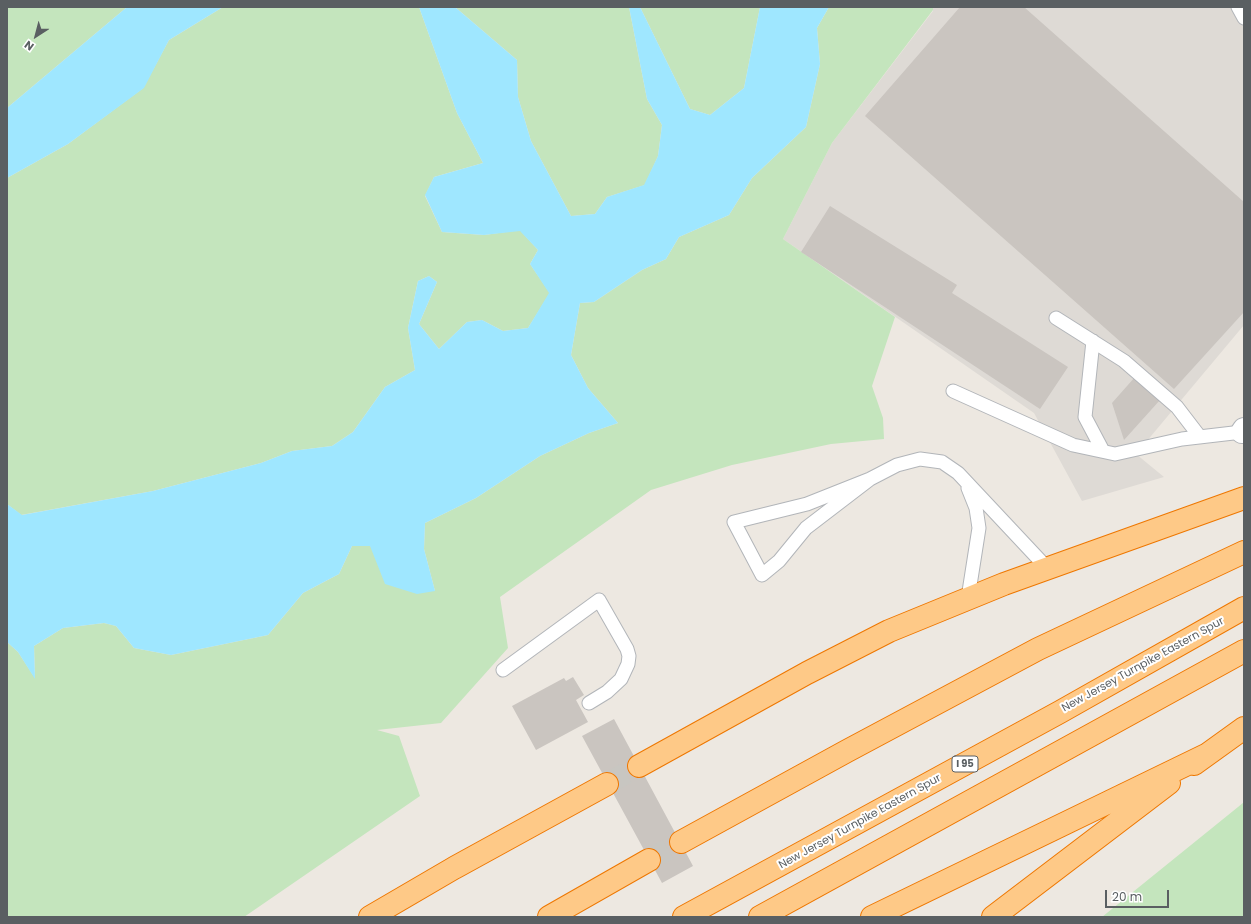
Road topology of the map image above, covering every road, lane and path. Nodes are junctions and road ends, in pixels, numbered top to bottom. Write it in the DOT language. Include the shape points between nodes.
graph roads {
  1 [pos="1238,7"];
  2 [pos="1244,18"];
  3 [pos="1056,318"];
  4 [pos="1093,342"];
  5 [pos="953,391"];
  6 [pos="1243,431"];
  7 [pos="1200,437"];
  8 [pos="1103,452"];
  9 [pos="964,478"];
  10 [pos="870,479"];
  11 [pos="1244,498"];
  12 [pos="1244,552"];
  13 [pos="1048,569"];
  14 [pos="968,598"];
  15 [pos="1244,608"];
  16 [pos="1244,651"];
  17 [pos="503,670"];
  18 [pos="589,703"];
  19 [pos="1244,728"];
  20 [pos="1206,755"];
  21 [pos="639,766"];
  22 [pos="607,784"];
  23 [pos="681,842"];
  24 [pos="649,860"];
  25 [pos="370,917"];
  26 [pos="549,917"];
  27 [pos="684,917"];
  28 [pos="760,917"];
  29 [pos="872,917"];
  30 [pos="993,917"];
  1 -- 2 [label="lane"];
  3 -- 4 [label="lane"];
  4 -- 7 [label="lane" via="1124,361 1177,407"];
  4 -- 8 [label="lane" via="1085,416"];
  5 -- 8 [label="lane" via="1073,445"];
  6 -- 7 [label="lane"];
  7 -- 8 [label="lane" via="1115,454"];
  9 -- 10 [label="lane" via="942,462 920,459 897,465"];
  9 -- 13 [label="lane"];
  9 -- 14 [label="lane" via="976,508 980,528"];
  10 -- 10 [label="lane" via="806,528 778,562 762,575 734,522 807,504"];
  11 -- 13 [label="highway"];
  12 -- 23 [label="highway" via="1038,649"];
  13 -- 14 [label="highway"];
  14 -- 21 [label="highway" via="889,631 807,673"];
  15 -- 27 [label="highway, New Jersey Turnpike Eastern Spur / I 95" via="1060,712"];
  16 -- 28 [label="highway"];
  17 -- 18 [label="lane" via="599,600 627,649 628,664 621,678 607,692"];
  19 -- 20 [label="highway"];
  20 -- 29 [label="highway"];
  20 -- 30 [label="highway"];
  22 -- 25 [label="highway"];
  24 -- 26 [label="highway"];
}
